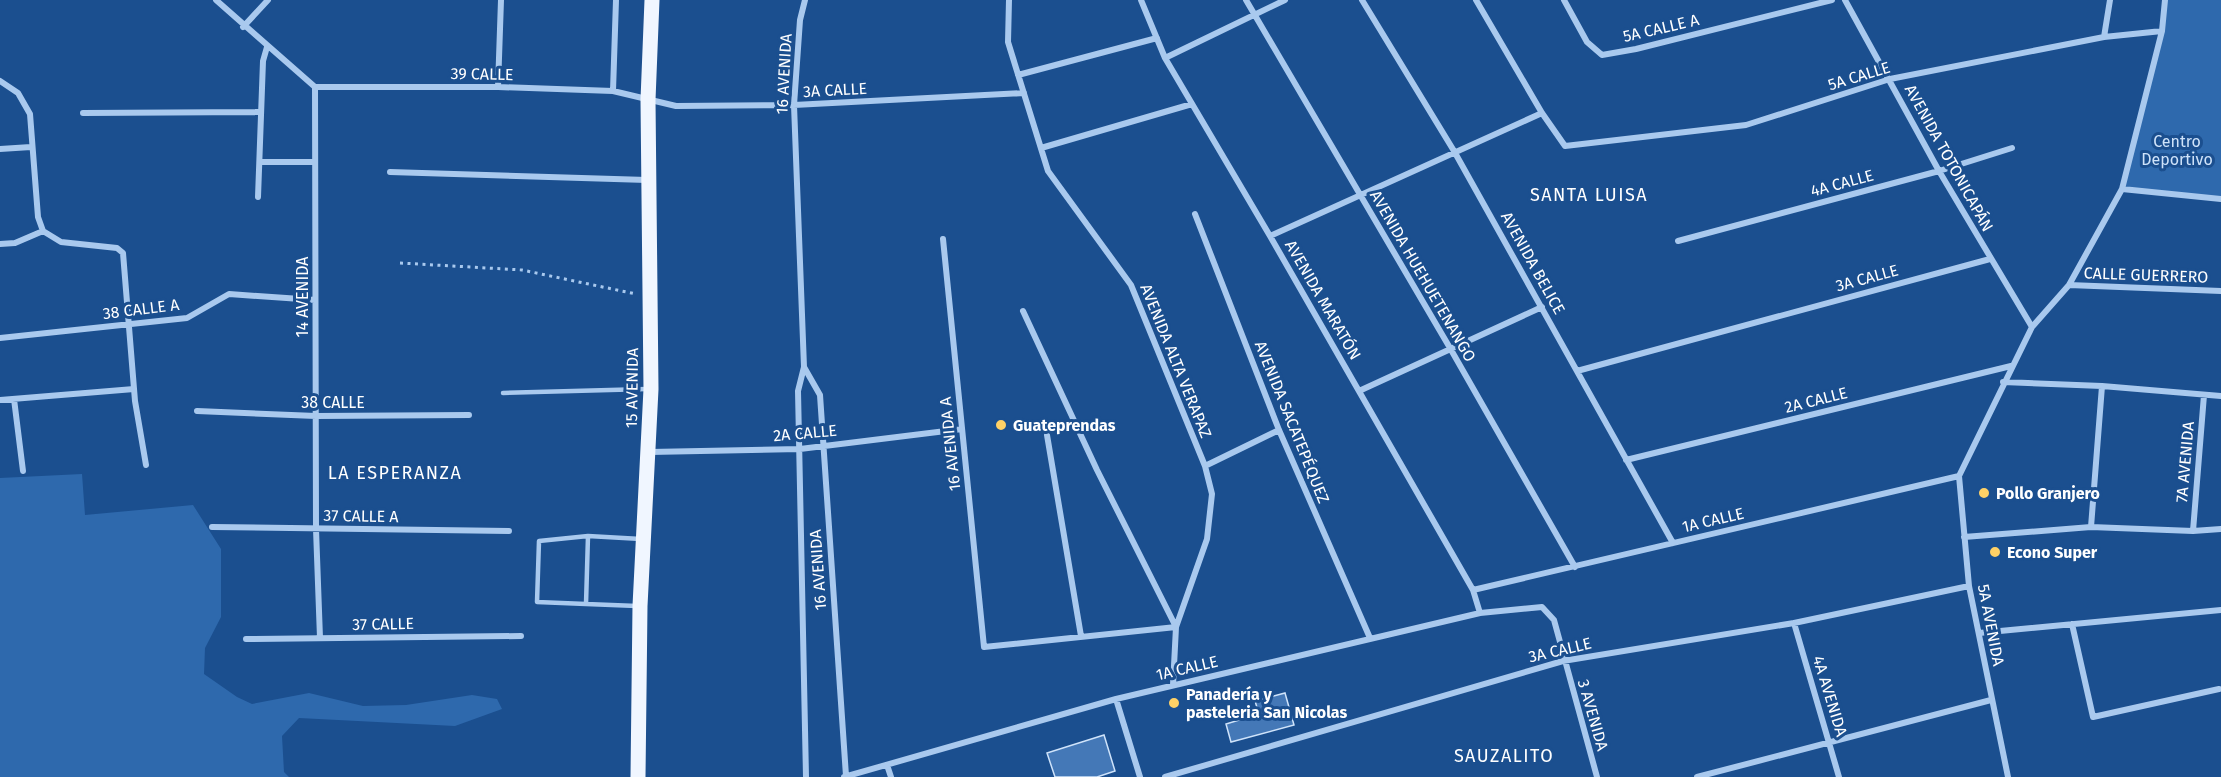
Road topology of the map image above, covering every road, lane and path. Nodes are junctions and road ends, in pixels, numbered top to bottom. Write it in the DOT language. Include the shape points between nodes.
graph roads {
  1 [pos="216,0"];
  2 [pos="268,0"];
  3 [pos="501,0"];
  4 [pos="616,0"];
  5 [pos="652,0"];
  6 [pos="805,0"];
  7 [pos="1009,0"];
  8 [pos="1141,0"];
  9 [pos="1245,0"];
  10 [pos="1285,0"];
  11 [pos="1362,0"];
  12 [pos="1476,0"];
  13 [pos="1564,0"];
  14 [pos="1832,0"];
  15 [pos="1845,0"];
  16 [pos="2110,0"];
  17 [pos="2165,0"];
  18 [pos="1254,16"];
  19 [pos="243,27"];
  20 [pos="2162,32"];
  21 [pos="2104,36"];
  22 [pos="1157,38"];
  23 [pos="267,47"];
  24 [pos="1166,58"];
  25 [pos="1018,75"];
  26 [pos="1890,79"];
  27 [pos="0,81"];
  28 [pos="315,87"];
  29 [pos="498,87"];
  30 [pos="613,91"];
  31 [pos="1024,93"];
  32 [pos="648,100"];
  33 [pos="1192,104"];
  34 [pos="794,105"];
  35 [pos="261,112"];
  36 [pos="83,113"];
  37 [pos="1542,113"];
  38 [pos="31,147"];
  39 [pos="1041,148"];
  40 [pos="2012,148"];
  41 [pos="0,149"];
  42 [pos="1454,152"];
  43 [pos="260,162"];
  44 [pos="315,162"];
  45 [pos="1939,171"];
  46 [pos="390,172"];
  47 [pos="650,180"];
  48 [pos="2122,189"];
  49 [pos="1359,195"];
  50 [pos="258,196"];
  51 [pos="2221,199"];
  52 [pos="1195,214"];
  53 [pos="43,231"];
  54 [pos="1270,236"];
  55 [pos="943,239"];
  56 [pos="1678,241"];
  57 [pos="0,244"];
  58 [pos="1990,259"];
  59 [pos="400,263"];
  60 [pos="2069,285"];
  61 [pos="2221,291"];
  62 [pos="650,296"];
  63 [pos="315,300"];
  64 [pos="1542,307"];
  65 [pos="1023,311"];
  66 [pos="128,324"];
  67 [pos="2032,327"];
  68 [pos="0,338"];
  69 [pos="1450,348"];
  70 [pos="2011,366"];
  71 [pos="804,367"];
  72 [pos="1577,371"];
  73 [pos="2002,382"];
  74 [pos="2102,386"];
  75 [pos="134,389"];
  76 [pos="651,389"];
  77 [pos="1359,391"];
  78 [pos="503,393"];
  79 [pos="2204,395"];
  80 [pos="2221,396"];
  81 [pos="14,399"];
  82 [pos="0,400"];
  83 [pos="197,411"];
  84 [pos="469,415"];
  85 [pos="316,416"];
  86 [pos="962,429"];
  87 [pos="1279,430"];
  88 [pos="1047,435"];
  89 [pos="824,446"];
  90 [pos="800,449"];
  91 [pos="649,452"];
  92 [pos="1626,460"];
  93 [pos="146,465"];
  94 [pos="1205,466"];
  95 [pos="23,471"];
  96 [pos="1959,476"];
  97 [pos="212,527"];
  98 [pos="2091,527"];
  99 [pos="316,529"];
  100 [pos="2221,529"];
  101 [pos="508,531"];
  102 [pos="2193,531"];
  103 [pos="588,536"];
  104 [pos="1964,537"];
  105 [pos="643,539"];
  106 [pos="1673,543"];
  107 [pos="1575,567"];
  108 [pos="1969,586"];
  109 [pos="1473,590"];
  110 [pos="586,604"];
  111 [pos="640,606"];
  112 [pos="1542,607"];
  113 [pos="2221,610"];
  114 [pos="1480,613"];
  115 [pos="1794,623"];
  116 [pos="2072,624"];
  117 [pos="1176,627"];
  118 [pos="1979,633"];
  119 [pos="521,636"];
  120 [pos="1081,636"];
  121 [pos="320,638"];
  122 [pos="1370,638"];
  123 [pos="246,639"];
  124 [pos="1563,661"];
  125 [pos="1173,685"];
  126 [pos="2219,689"];
  127 [pos="1116,699"];
  128 [pos="1991,700"];
  129 [pos="1830,742"];
  130 [pos="887,765"];
  131 [pos="638,777"];
  132 [pos="807,777"];
  133 [pos="845,777"];
  134 [pos="891,777"];
  135 [pos="1140,777"];
  136 [pos="1165,777"];
  137 [pos="1597,777"];
  138 [pos="1697,777"];
  139 [pos="1839,777"];
  140 [pos="2008,777"];
  1 -- 19 [label="street"];
  2 -- 19 [label="street"];
  3 -- 29 [label="street"];
  4 -- 30 [label="street"];
  5 -- 32 [label="main road, 15 AVENIDA"];
  6 -- 34 [label="street, 16 AVENIDA"];
  7 -- 25 [label="street, AVENIDA ALTA VERAPAZ" via="1008,42"];
  8 -- 22 [label="street, AVENIDA MARATÓN"];
  9 -- 18 [label="street, AVENIDA HUEHUETENANGO"];
  10 -- 18 [label="street"];
  11 -- 42 [label="street, AVENIDA BELICE"];
  12 -- 37 [label="street"];
  13 -- 14 [label="street, 5A CALLE A" via="1587,42 1602,55"];
  15 -- 26 [label="street, AVENIDA TOTONICAPÁN"];
  16 -- 21 [label="street"];
  17 -- 20 [label="street"];
  18 -- 24 [label="street"];
  18 -- 49 [label="street, AVENIDA HUEHUETENANGO"];
  19 -- 23 [label="street"];
  20 -- 21 [label="street, 5A CALLE"];
  20 -- 48 [label="street"];
  21 -- 26 [label="street, 5A CALLE"];
  22 -- 24 [label="street, AVENIDA MARATÓN"];
  22 -- 25 [label="street"];
  23 -- 28 [label="street"];
  23 -- 35 [label="street"];
  24 -- 33 [label="street, AVENIDA MARATÓN"];
  25 -- 31 [label="street, AVENIDA ALTA VERAPAZ"];
  26 -- 37 [label="street, 5A CALLE" via="1746,125 1564,146"];
  26 -- 45 [label="street, AVENIDA TOTONICAPÁN"];
  27 -- 38 [label="street" via="18,93 30,114"];
  28 -- 29 [label="street, 39 CALLE"];
  28 -- 44 [label="street, 14 AVENIDA"];
  29 -- 30 [label="street, 39 CALLE"];
  30 -- 32 [label="street, 39 CALLE"];
  31 -- 34 [label="street, 3A CALLE"];
  31 -- 39 [label="street, AVENIDA ALTA VERAPAZ"];
  32 -- 34 [label="street, 3A CALLE" via="676,106"];
  32 -- 47 [label="main road, 15 AVENIDA"];
  33 -- 39 [label="street"];
  33 -- 54 [label="street, AVENIDA MARATÓN"];
  34 -- 71 [label="street, 16 AVENIDA"];
  35 -- 36 [label="street"];
  35 -- 43 [label="street"];
  37 -- 42 [label="street"];
  38 -- 41 [label="street"];
  38 -- 53 [label="street"];
  39 -- 94 [label="street, AVENIDA ALTA VERAPAZ" via="1048,171 1131,285"];
  40 -- 45 [label="street, 4A CALLE"];
  42 -- 49 [label="street"];
  42 -- 64 [label="street, AVENIDA BELICE"];
  43 -- 44 [label="street"];
  43 -- 50 [label="street"];
  44 -- 63 [label="street, 14 AVENIDA"];
  45 -- 56 [label="street, 4A CALLE"];
  45 -- 58 [label="street, AVENIDA TOTONICAPÁN"];
  46 -- 47 [label="street"];
  47 -- 62 [label="main road, 15 AVENIDA"];
  48 -- 51 [label="street"];
  48 -- 60 [label="street"];
  49 -- 54 [label="street"];
  49 -- 69 [label="street, AVENIDA HUEHUETENANGO"];
  52 -- 87 [label="street, AVENIDA SACATEPÉQUEZ"];
  53 -- 57 [label="street" via="15,243"];
  53 -- 66 [label="street" via="61,242 117,248 123,253"];
  54 -- 77 [label="street, AVENIDA MARATÓN"];
  55 -- 86 [label="street, 16 AVENIDA A"];
  58 -- 67 [label="street, AVENIDA TOTONICAPÁN"];
  58 -- 72 [label="street, 3A CALLE"];
  59 -- 62 [label="path" via="522,270"];
  60 -- 61 [label="street, CALLE GUERRERO"];
  60 -- 67 [label="street"];
  62 -- 76 [label="main road, 15 AVENIDA"];
  63 -- 66 [label="street, 38 CALLE A" via="229,294 187,318"];
  63 -- 85 [label="street, 14 AVENIDA"];
  64 -- 69 [label="street"];
  64 -- 72 [label="street, AVENIDA BELICE"];
  65 -- 117 [label="street"];
  66 -- 68 [label="street, 38 CALLE A"];
  66 -- 75 [label="street"];
  67 -- 70 [label="street"];
  69 -- 77 [label="street"];
  69 -- 107 [label="street, AVENIDA HUEHUETENANGO"];
  70 -- 73 [label="street"];
  70 -- 92 [label="street, 2A CALLE"];
  71 -- 89 [label="street, 16 AVENIDA" via="820,395"];
  71 -- 90 [label="street, 16 AVENIDA" via="798,391"];
  72 -- 92 [label="street, AVENIDA BELICE"];
  73 -- 74 [label="street"];
  73 -- 96 [label="street"];
  74 -- 79 [label="street"];
  74 -- 98 [label="street"];
  75 -- 81 [label="street"];
  75 -- 93 [label="street"];
  76 -- 78 [label="lane"];
  76 -- 91 [label="main road, 15 AVENIDA"];
  77 -- 109 [label="street, AVENIDA MARATÓN"];
  79 -- 80 [label="street"];
  79 -- 102 [label="street, 7A AVENIDA"];
  81 -- 82 [label="street"];
  81 -- 95 [label="street"];
  83 -- 85 [label="street, 38 CALLE"];
  84 -- 85 [label="street, 38 CALLE"];
  85 -- 99 [label="street, 14 AVENIDA"];
  86 -- 89 [label="street, 2A CALLE"];
  86 -- 120 [label="street, 16 AVENIDA A" via="984,647"];
  87 -- 94 [label="street"];
  87 -- 122 [label="street, AVENIDA SACATEPÉQUEZ"];
  88 -- 120 [label="street"];
  89 -- 90 [label="street, 2A CALLE"];
  89 -- 133 [label="street, 16 AVENIDA"];
  90 -- 91 [label="street, 2A CALLE"];
  90 -- 132 [label="street, 16 AVENIDA"];
  91 -- 105 [label="main road, 15 AVENIDA"];
  92 -- 106 [label="street, AVENIDA BELICE"];
  94 -- 117 [label="street, AVENIDA ALTA VERAPAZ" via="1212,494 1207,539"];
  96 -- 104 [label="street, 5A AVENIDA"];
  96 -- 106 [label="street, 1A CALLE"];
  97 -- 99 [label="street, 37 CALLE A"];
  98 -- 102 [label="street"];
  98 -- 104 [label="street"];
  99 -- 101 [label="street, 37 CALLE A"];
  99 -- 121 [label="street, 14 AVENIDA"];
  100 -- 102 [label="street"];
  103 -- 105 [label="lane"];
  103 -- 110 [label="lane"];
  103 -- 110 [label="lane" via="539,541 537,602"];
  104 -- 108 [label="street, 5A AVENIDA"];
  105 -- 111 [label="main road, 15 AVENIDA"];
  106 -- 107 [label="street, 1A CALLE"];
  107 -- 109 [label="street, 1A CALLE"];
  108 -- 115 [label="street, 3A CALLE"];
  108 -- 118 [label="street, 5A AVENIDA"];
  109 -- 114 [label="street, AVENIDA MARATÓN"];
  110 -- 111 [label="lane"];
  111 -- 131 [label="main road, 15 AVENIDA"];
  112 -- 114 [label="street, 1A CALLE"];
  112 -- 124 [label="street, 3 AVENIDA" via="1554,620"];
  113 -- 116 [label="street"];
  114 -- 122 [label="street, 1A CALLE"];
  115 -- 124 [label="street, 3A CALLE"];
  115 -- 129 [label="street, 4A AVENIDA"];
  116 -- 118 [label="street"];
  116 -- 126 [label="street" via="2091,715"];
  117 -- 120 [label="street"];
  117 -- 125 [label="street, AVENIDA ALTA VERAPAZ"];
  118 -- 128 [label="street, 5A AVENIDA"];
  119 -- 121 [label="street, 37 CALLE"];
  121 -- 123 [label="street, 37 CALLE"];
  122 -- 125 [label="street, 1A CALLE"];
  124 -- 136 [label="street, 3A CALLE"];
  124 -- 137 [label="street, 3 AVENIDA"];
  125 -- 127 [label="street, 1A CALLE"];
  127 -- 130 [label="street, 1A CALLE"];
  127 -- 135 [label="street"];
  128 -- 129 [label="street"];
  128 -- 140 [label="street, 5A AVENIDA"];
  129 -- 138 [label="street"];
  129 -- 139 [label="street, 4A AVENIDA"];
  130 -- 133 [label="street, 1A CALLE"];
  130 -- 134 [label="street"];
}
